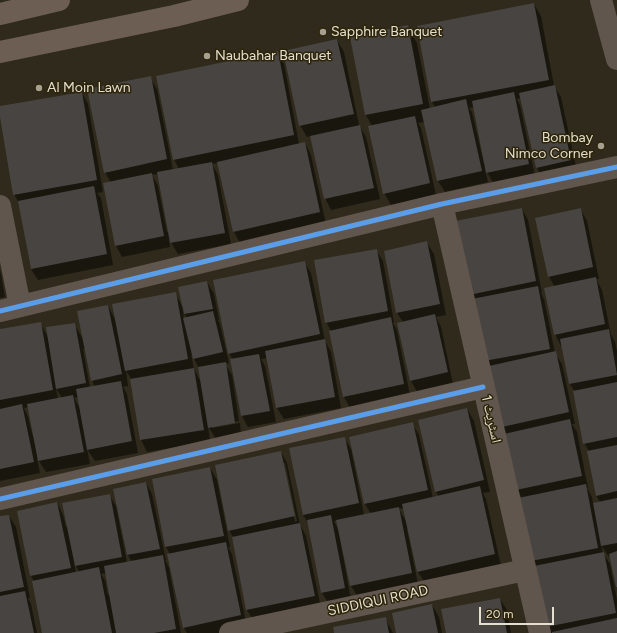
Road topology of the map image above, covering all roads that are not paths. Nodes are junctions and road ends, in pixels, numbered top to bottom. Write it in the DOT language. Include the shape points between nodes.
graph roads {
  1 [pos="59,0"];
  2 [pos="238,0"];
  3 [pos="601,0"];
  4 [pos="5,9"];
  5 [pos="0,52"];
  6 [pos="617,59"];
  7 [pos="617,167"];
  8 [pos="442,204"];
  9 [pos="0,206"];
  10 [pos="10,309"];
  11 [pos="483,387"];
  12 [pos="0,500"];
  13 [pos="525,570"];
  14 [pos="230,633"];
  15 [pos="540,633"];
  1 -- 4 [label="main road"];
  2 -- 5 [label="main road"];
  3 -- 6 [label="street"];
  7 -- 8 [label="street"];
  8 -- 10 [label="street"];
  8 -- 11 [label="street, اسٹریٹ 1"];
  9 -- 10 [label="street"];
  11 -- 12 [label="street"];
  11 -- 13 [label="street, اسٹریٹ 1"];
  13 -- 14 [label="street, SIDDIQUI ROAD"];
  13 -- 15 [label="street, اسٹریٹ 1"];
}
